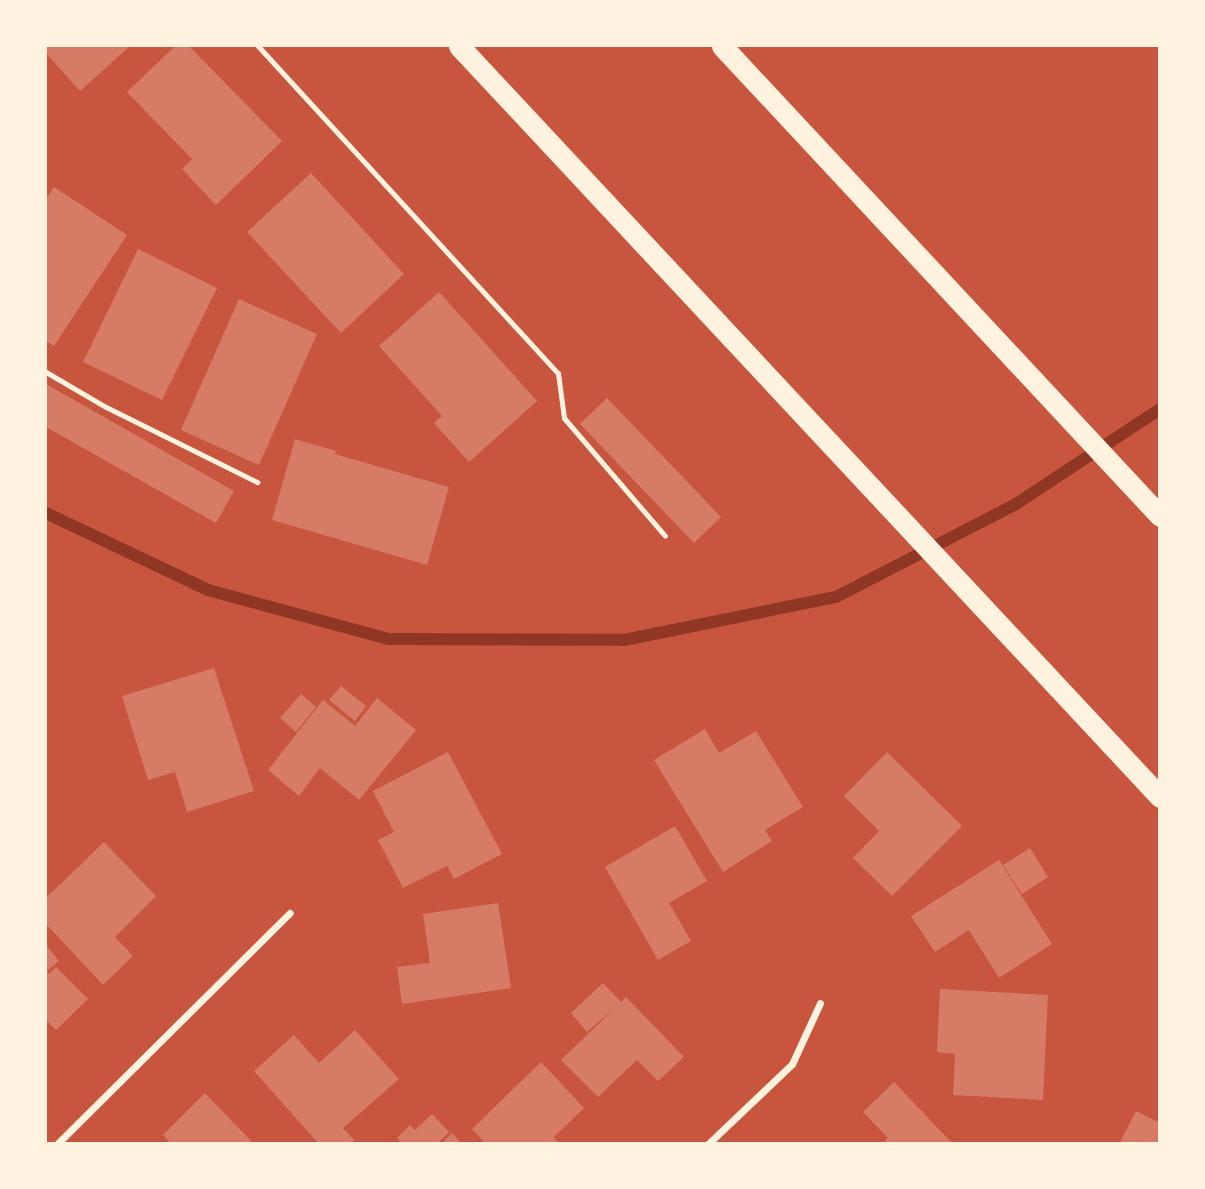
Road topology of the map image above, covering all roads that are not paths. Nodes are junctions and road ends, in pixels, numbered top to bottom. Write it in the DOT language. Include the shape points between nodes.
graph roads {
  1 [pos="258,46"];
  2 [pos="459,46"];
  3 [pos="722,46"];
  4 [pos="46,372"];
  5 [pos="257,482"];
  6 [pos="1160,516"];
  7 [pos="665,537"];
  8 [pos="1160,797"];
  9 [pos="290,913"];
  10 [pos="820,1003"];
  11 [pos="57,1143"];
  12 [pos="708,1143"];
  1 -- 7 [label="lane" via="558,373 564,418"];
  2 -- 8 [label="highway"];
  3 -- 6 [label="highway"];
  4 -- 5 [label="lane"];
  9 -- 11 [label="street"];
  10 -- 12 [label="street" via="792,1064"];
}
